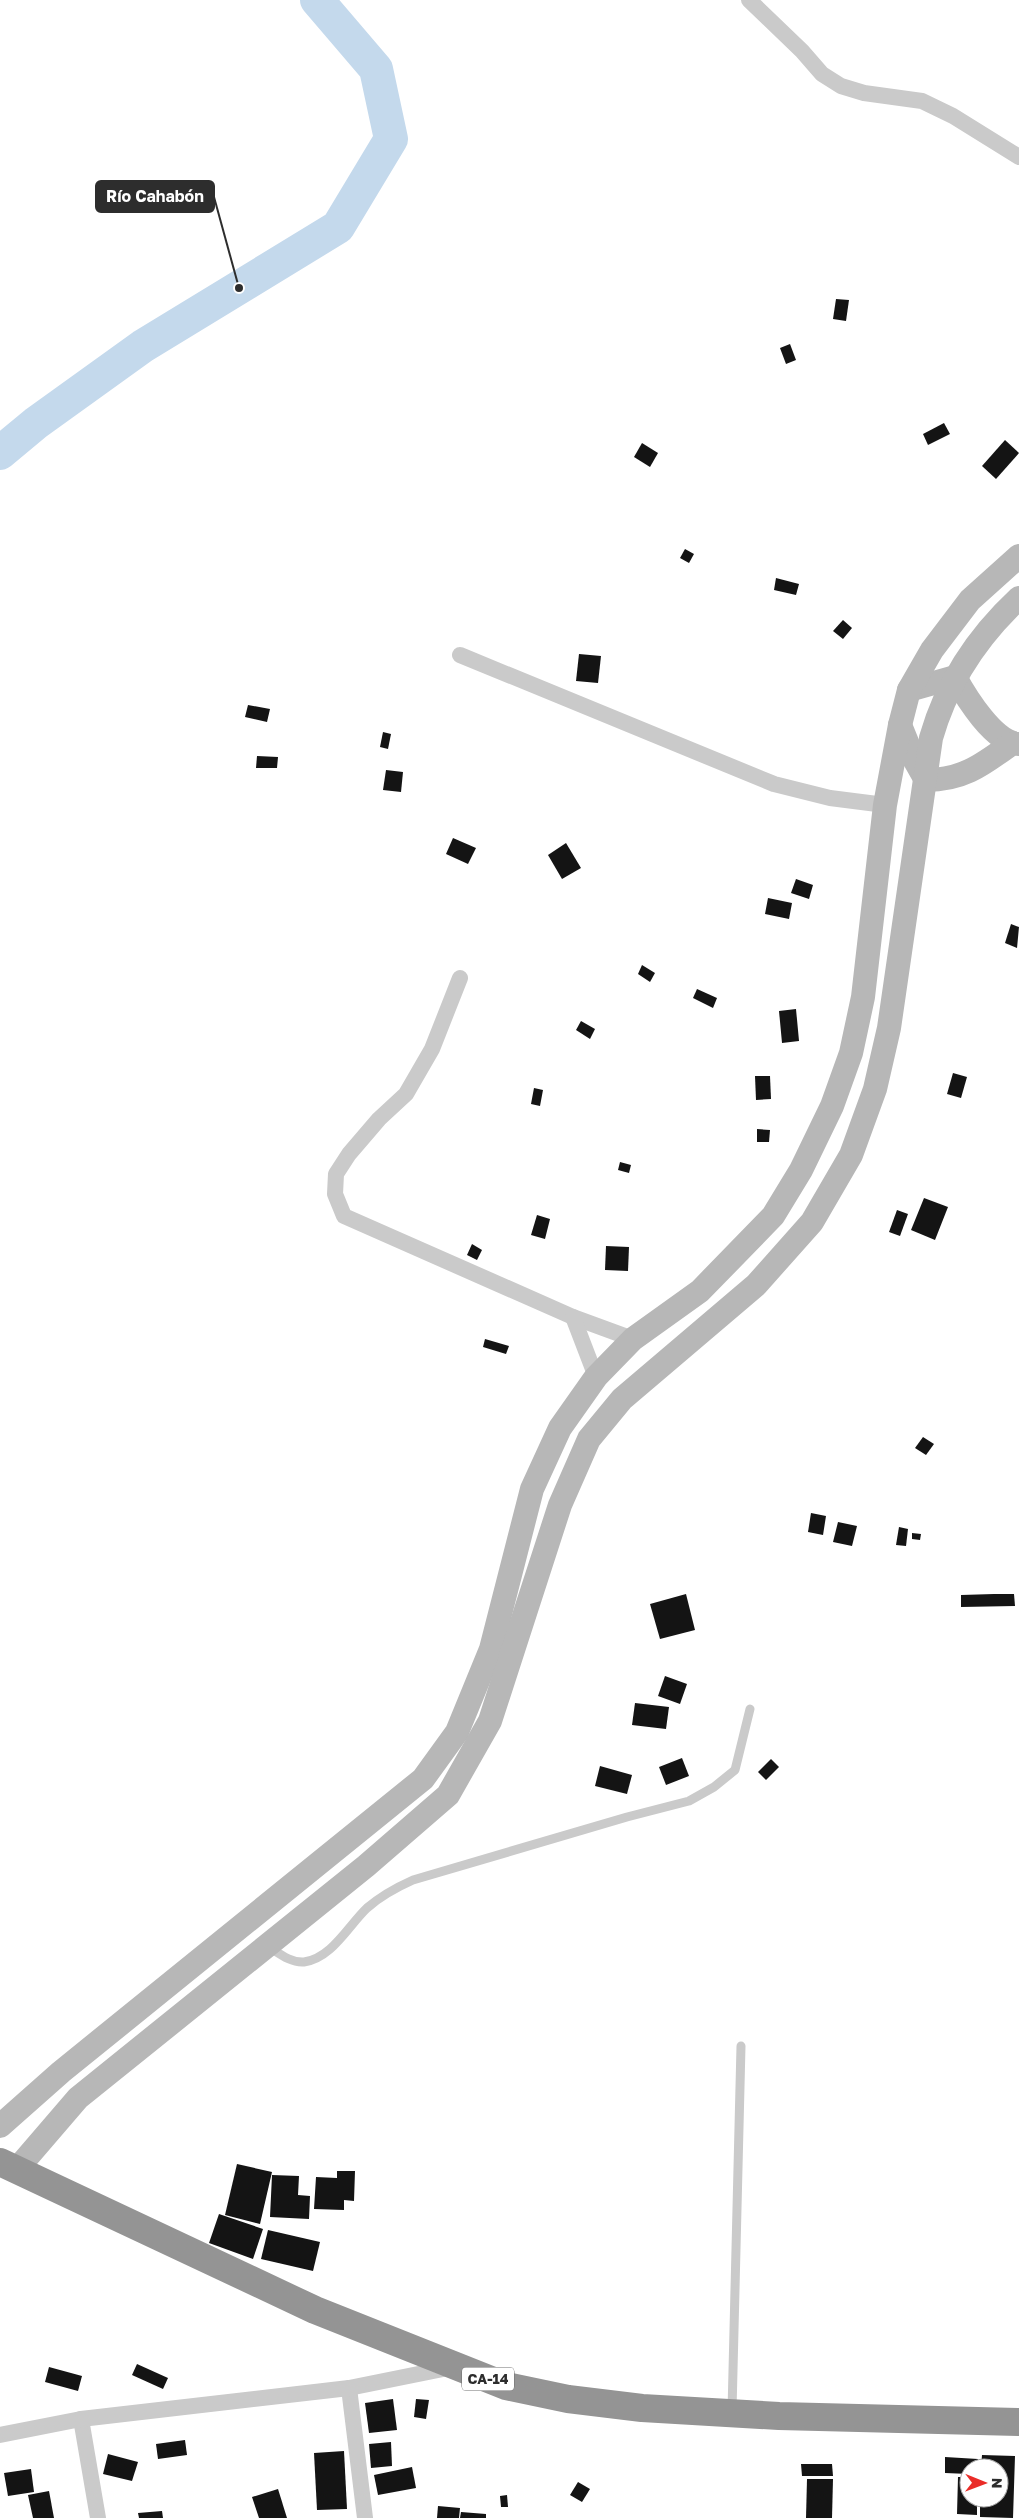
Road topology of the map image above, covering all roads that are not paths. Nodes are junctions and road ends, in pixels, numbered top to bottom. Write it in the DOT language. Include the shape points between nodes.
graph roads {
  1 [pos="749,0"];
  2 [pos="1019,156"];
  3 [pos="1019,556"];
  4 [pos="1019,598"];
  5 [pos="460,655"];
  6 [pos="955,677"];
  7 [pos="909,690"];
  8 [pos="900,725"];
  9 [pos="1015,744"];
  10 [pos="926,780"];
  11 [pos="885,805"];
  12 [pos="460,978"];
  13 [pos="573,1317"];
  14 [pos="633,1339"];
  15 [pos="596,1377"];
  16 [pos="750,1709"];
  17 [pos="267,1946"];
  18 [pos="741,2046"];
  19 [pos="0,2126"];
  20 [pos="8,2166"];
  21 [pos="453,2367"];
  22 [pos="349,2388"];
  23 [pos="732,2413"];
  24 [pos="81,2419"];
  25 [pos="1019,2422"];
  26 [pos="0,2435"];
  27 [pos="98,2518"];
  28 [pos="364,2518"];
  1 -- 2 [label="street" via="802,50 822,74 841,86 864,93 922,101"];
  3 -- 7 [label="street" via="970,600 932,650"];
  4 -- 6 [label="street" via="995,621"];
  5 -- 11 [label="street" via="774,784 830,798"];
  6 -- 7 [label="street"];
  6 -- 9 [label="street" via="982,718"];
  6 -- 10 [label="street" via="940,707 931,738"];
  7 -- 8 [label="street"];
  8 -- 10 [label="street" via="912,757"];
  8 -- 11 [label="street"];
  9 -- 10 [label="street" via="964,775"];
  10 -- 17 [label="street" via="889,1028 875,1089 851,1156 812,1222 756,1285 622,1399 589,1440 560,1505 490,1721 448,1795"];
  11 -- 14 [label="street" via="863,997 851,1053 832,1106 801,1170 773,1216 700,1291"];
  12 -- 13 [label="street" via="432,1049 406,1094 349,1154 336,1174 335,1194 344,1216"];
  13 -- 14 [label="street"];
  13 -- 15 [label="street"];
  14 -- 15 [label="street"];
  15 -- 19 [label="street" via="560,1428 532,1489 491,1649 457,1732 424,1779 84,2054"];
  16 -- 17 [label="lane" via="735,1770 689,1801 413,1880 387,1891 324,1954 304,1962 291,1960"];
  17 -- 20 [label="street" via="78,2098"];
  18 -- 23 [label="lane"];
  20 -- 21 [label="highway, CA-14" via="306,2306"];
  21 -- 22 [label="street"];
  21 -- 23 [label="highway, CA-14" via="506,2386 568,2399 642,2408"];
  22 -- 24 [label="street"];
  22 -- 28 [label="street"];
  23 -- 25 [label="highway, CA-14"];
  24 -- 26 [label="street"];
  24 -- 27 [label="street"];
}
